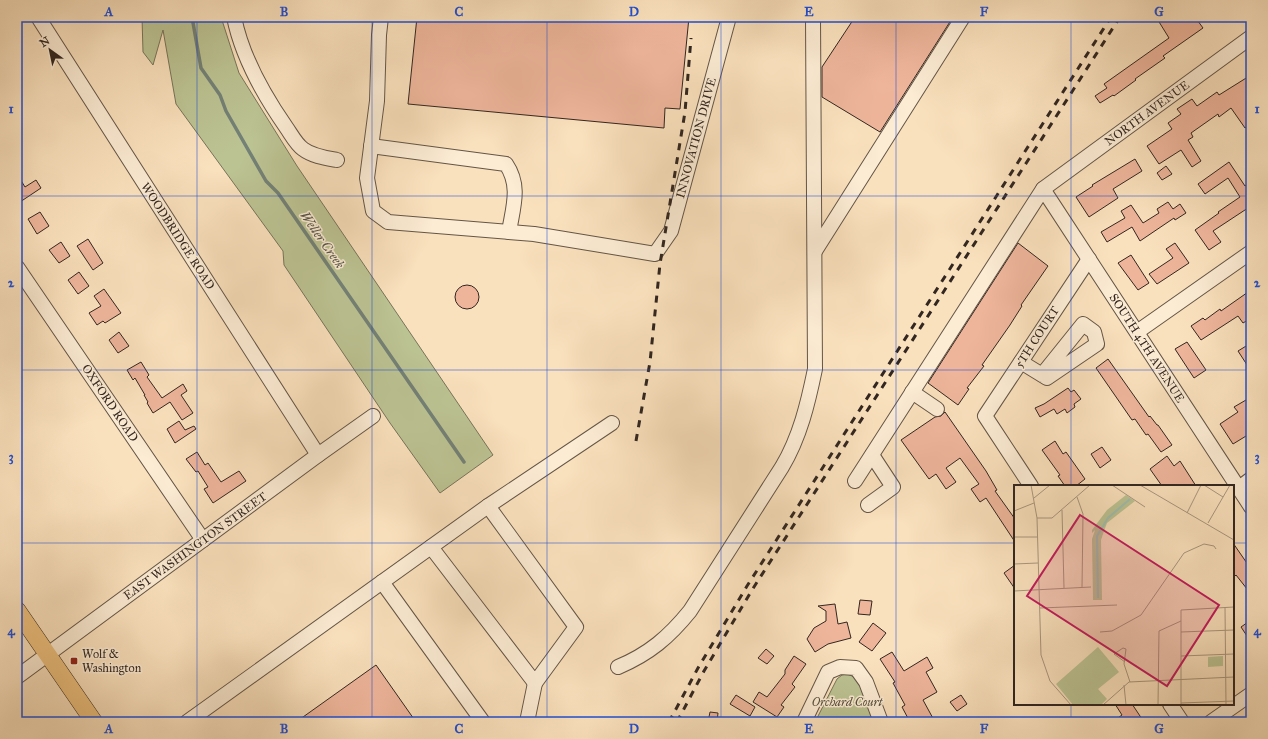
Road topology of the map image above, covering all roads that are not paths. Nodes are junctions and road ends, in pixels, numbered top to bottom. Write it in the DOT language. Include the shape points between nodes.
graph roads {
  1 [pos="38,17"];
  2 [pos="234,17"];
  3 [pos="381,17"];
  4 [pos="729,17"];
  5 [pos="813,17"];
  6 [pos="963,17"];
  7 [pos="1251,37"];
  8 [pos="371,146"];
  9 [pos="338,160"];
  10 [pos="1043,189"];
  11 [pos="509,232"];
  12 [pos="814,251"];
  13 [pos="1251,252"];
  14 [pos="1089,259"];
  15 [pos="17,267"];
  16 [pos="1137,332"];
  17 [pos="1021,362"];
  18 [pos="1042,375"];
  19 [pos="912,392"];
  20 [pos="937,409"];
  21 [pos="373,416"];
  22 [pos="612,423"];
  23 [pos="318,455"];
  24 [pos="872,455"];
  25 [pos="1251,479"];
  26 [pos="855,481"];
  27 [pos="1030,485"];
  28 [pos="1238,488"];
  29 [pos="868,505"];
  30 [pos="488,506"];
  31 [pos="1251,507"];
  32 [pos="203,540"];
  33 [pos="431,547"];
  34 [pos="382,582"];
  35 [pos="17,610"];
  36 [pos="48,655"];
  37 [pos="618,667"];
  38 [pos="17,677"];
  39 [pos="535,683"];
  40 [pos="1251,694"];
  41 [pos="1171,705"];
  42 [pos="94,722"];
  43 [pos="187,722"];
  44 [pos="484,722"];
  45 [pos="527,722"];
  46 [pos="804,722"];
  47 [pos="881,722"];
  48 [pos="1182,722"];
  49 [pos="1211,722"];
  1 -- 23 [label="street, WOODBRIDGE ROAD"];
  2 -- 9 [label="street" via="244,54 272,106 302,149 321,157"];
  3 -- 8 [label="street" via="377,102"];
  4 -- 11 [label="street, INNOVATION DRIVE" via="671,231 655,254"];
  5 -- 12 [label="street"];
  6 -- 12 [label="street"];
  7 -- 10 [label="street, NORTH AVENUE"];
  8 -- 11 [label="street" via="367,178 373,211 388,222"];
  8 -- 11 [label="street" via="506,164 516,187"];
  10 -- 14 [label="street, SOUTH 4TH AVENUE"];
  10 -- 19 [label="street"];
  12 -- 37 [label="street" via="815,369 803,420 791,452 690,611 650,651"];
  13 -- 16 [label="street"];
  14 -- 16 [label="street, SOUTH 4TH AVENUE"];
  14 -- 17 [label="street, 5TH COURT"];
  15 -- 32 [label="street, OXFORD ROAD"];
  16 -- 28 [label="street, SOUTH 4TH AVENUE"];
  17 -- 18 [label="street"];
  17 -- 27 [label="street, 5TH COURT" via="985,416"];
  19 -- 20 [label="street"];
  19 -- 24 [label="street"];
  21 -- 23 [label="street, EAST WASHINGTON STREET"];
  22 -- 30 [label="street"];
  23 -- 32 [label="street, EAST WASHINGTON STREET"];
  24 -- 26 [label="street"];
  24 -- 29 [label="street" via="893,487"];
  25 -- 28 [label="street"];
  28 -- 31 [label="street, SOUTH 4TH AVENUE"];
  30 -- 33 [label="street"];
  30 -- 39 [label="street" via="576,627"];
  32 -- 36 [label="street, EAST WASHINGTON STREET"];
  33 -- 34 [label="street"];
  33 -- 39 [label="street"];
  34 -- 43 [label="street"];
  34 -- 44 [label="street"];
  35 -- 36 [label="main road"];
  36 -- 38 [label="street, EAST WASHINGTON STREET"];
  36 -- 42 [label="main road"];
  39 -- 45 [label="street"];
  40 -- 49 [label="street"];
  41 -- 48 [label="street"];
  46 -- 47 [label="street" via="828,672 840,667 856,668 866,682"];
}
